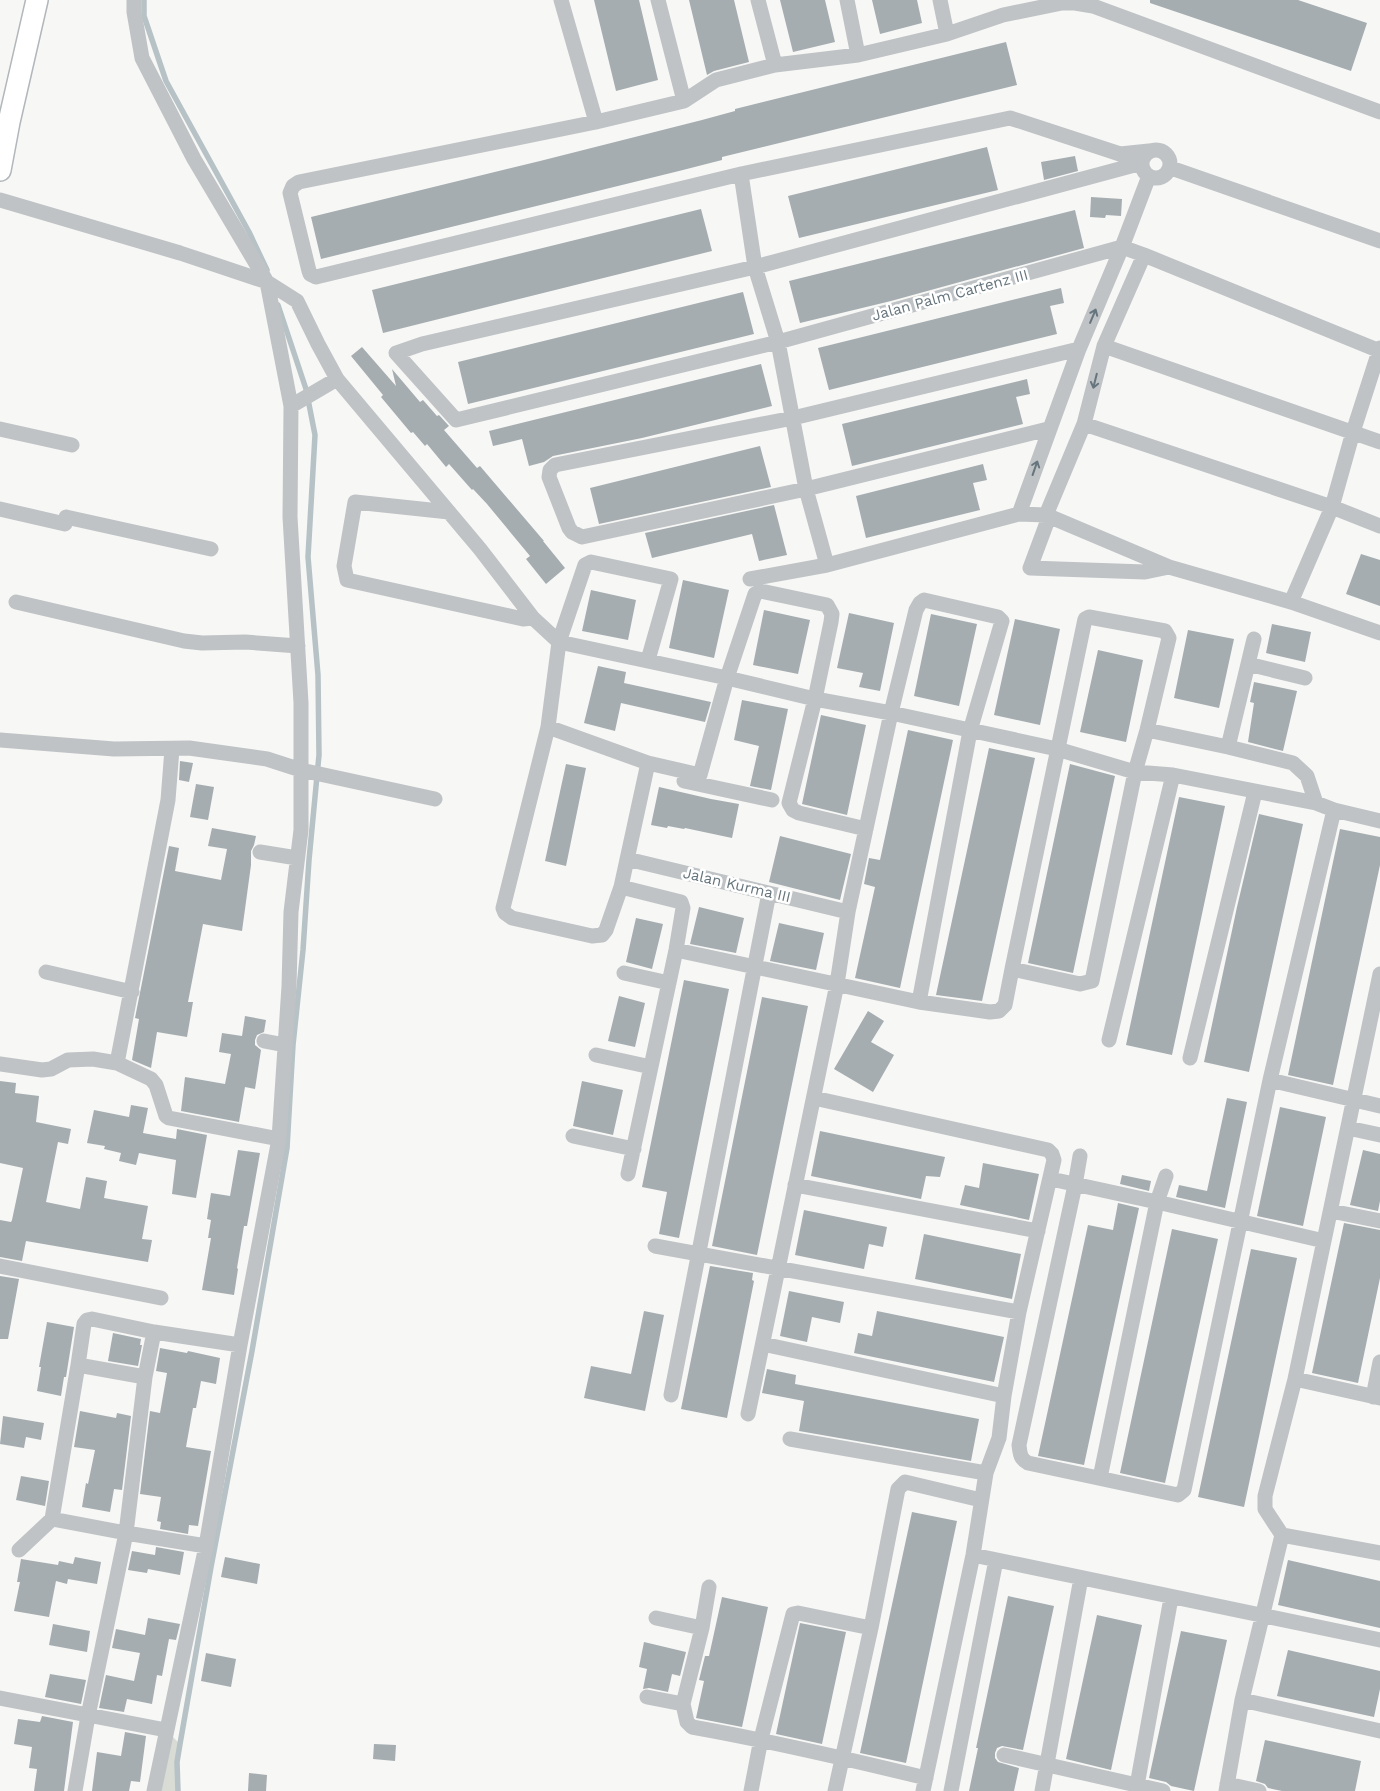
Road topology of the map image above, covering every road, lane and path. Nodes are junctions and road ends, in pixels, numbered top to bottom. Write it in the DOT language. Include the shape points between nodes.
graph roads {
  1 [pos="37,0"];
  2 [pos="134,0"];
  3 [pos="561,0"];
  4 [pos="658,0"];
  5 [pos="758,0"];
  6 [pos="847,0"];
  7 [pos="940,0"];
  8 [pos="1005,0"];
  9 [pos="1094,3"];
  10 [pos="1002,15"];
  11 [pos="947,34"];
  12 [pos="858,55"];
  13 [pos="775,65"];
  14 [pos="684,100"];
  15 [pos="1380,112"];
  16 [pos="5,121"];
  17 [pos="596,122"];
  18 [pos="1147,163"];
  19 [pos="1171,168"];
  20 [pos="0,170"];
  21 [pos="741,174"];
  22 [pos="0,200"];
  23 [pos="1380,241"];
  24 [pos="1122,248"];
  25 [pos="1144,255"];
  26 [pos="755,267"];
  27 [pos="267,282"];
  28 [pos="778,342"];
  29 [pos="1104,346"];
  30 [pos="1079,349"];
  31 [pos="1380,350"];
  32 [pos="337,379"];
  33 [pos="291,406"];
  34 [pos="793,418"];
  35 [pos="1084,424"];
  36 [pos="0,429"];
  37 [pos="1048,429"];
  38 [pos="1353,432"];
  39 [pos="1380,442"];
  40 [pos="72,445"];
  41 [pos="806,489"];
  42 [pos="1332,507"];
  43 [pos="0,509"];
  44 [pos="449,512"];
  45 [pos="1019,514"];
  46 [pos="1048,516"];
  47 [pos="1380,526"];
  48 [pos="212,549"];
  49 [pos="827,565"];
  50 [pos="1169,567"];
  51 [pos="750,579"];
  52 [pos="16,602"];
  53 [pos="1291,602"];
  54 [pos="533,618"];
  55 [pos="1380,633"];
  56 [pos="1254,639"];
  57 [pos="559,642"];
  58 [pos="298,646"];
  59 [pos="648,660"];
  60 [pos="1248,664"];
  61 [pos="727,678"];
  62 [pos="1305,678"];
  63 [pos="815,699"];
  64 [pos="891,713"];
  65 [pos="548,727"];
  66 [pos="1148,730"];
  67 [pos="970,731"];
  68 [pos="0,740"];
  69 [pos="1228,746"];
  70 [pos="172,748"];
  71 [pos="1057,749"];
  72 [pos="647,768"];
  73 [pos="301,770"];
  74 [pos="1135,772"];
  75 [pos="1173,774"];
  76 [pos="1254,792"];
  77 [pos="435,799"];
  78 [pos="772,800"];
  79 [pos="1316,804"];
  80 [pos="1334,810"];
  81 [pos="1380,821"];
  82 [pos="866,829"];
  83 [pos="260,852"];
  84 [pos="297,858"];
  85 [pos="627,859"];
  86 [pos="621,887"];
  87 [pos="769,893"];
  88 [pos="848,912"];
  89 [pos="676,950"];
  90 [pos="755,966"];
  91 [pos="1012,968"];
  92 [pos="46,972"];
  93 [pos="624,973"];
  94 [pos="1380,974"];
  95 [pos="669,983"];
  96 [pos="837,984"];
  97 [pos="132,992"];
  98 [pos="919,1002"];
  99 [pos="1109,1040"];
  100 [pos="264,1041"];
  101 [pos="285,1045"];
  102 [pos="596,1055"];
  103 [pos="1190,1058"];
  104 [pos="117,1063"];
  105 [pos="0,1064"];
  106 [pos="651,1067"];
  107 [pos="1270,1080"];
  108 [pos="814,1098"];
  109 [pos="1353,1100"];
  110 [pos="1380,1106"];
  111 [pos="1348,1128"];
  112 [pos="1380,1135"];
  113 [pos="573,1136"];
  114 [pos="279,1139"];
  115 [pos="634,1149"];
  116 [pos="1080,1156"];
  117 [pos="628,1174"];
  118 [pos="1166,1176"];
  119 [pos="1051,1179"];
  120 [pos="795,1185"];
  121 [pos="1075,1185"];
  122 [pos="1157,1202"];
  123 [pos="1330,1211"];
  124 [pos="1380,1221"];
  125 [pos="1240,1222"];
  126 [pos="1038,1231"];
  127 [pos="1324,1241"];
  128 [pos="655,1246"];
  129 [pos="698,1254"];
  130 [pos="0,1266"];
  131 [pos="779,1269"];
  132 [pos="160,1298"];
  133 [pos="1020,1312"];
  134 [pos="154,1332"];
  135 [pos="763,1344"];
  136 [pos="240,1345"];
  137 [pos="1380,1362"];
  138 [pos="78,1365"];
  139 [pos="145,1377"];
  140 [pos="1295,1379"];
  141 [pos="671,1395"];
  142 [pos="1004,1396"];
  143 [pos="1376,1397"];
  144 [pos="748,1414"];
  145 [pos="998,1438"];
  146 [pos="790,1439"];
  147 [pos="1018,1445"];
  148 [pos="986,1473"];
  149 [pos="1100,1478"];
  150 [pos="981,1500"];
  151 [pos="52,1519"];
  152 [pos="126,1533"];
  153 [pos="1282,1535"];
  154 [pos="206,1546"];
  155 [pos="19,1550"];
  156 [pos="1380,1553"];
  157 [pos="973,1555"];
  158 [pos="996,1560"];
  159 [pos="1081,1578"];
  160 [pos="709,1587"];
  161 [pos="1171,1598"];
  162 [pos="1262,1616"];
  163 [pos="656,1618"];
  164 [pos="702,1628"];
  165 [pos="871,1628"];
  166 [pos="1380,1640"];
  167 [pos="647,1697"];
  168 [pos="0,1698"];
  169 [pos="1242,1700"];
  170 [pos="683,1704"];
  171 [pos="88,1716"];
  172 [pos="166,1730"];
  173 [pos="1380,1731"];
  174 [pos="761,1739"];
  175 [pos="1004,1755"];
  176 [pos="843,1757"];
  177 [pos="1047,1764"];
  178 [pos="925,1785"];
  179 [pos="1137,1788"];
  180 [pos="1226,1788"];
  181 [pos="75,1791"];
  182 [pos="154,1791"];
  183 [pos="751,1791"];
  184 [pos="835,1791"];
  185 [pos="951,1791"];
  186 [pos="1042,1791"];
  187 [pos="1164,1791"];
  188 [pos="1259,1791"];
  1 -- 16 [label="street"];
  2 -- 27 [label="street" via="142,58 194,159"];
  3 -- 17 [label="street"];
  4 -- 14 [label="street"];
  5 -- 13 [label="street"];
  6 -- 12 [label="street"];
  7 -- 11 [label="street"];
  8 -- 10 [label="street"];
  9 -- 10 [label="street" via="1062,3"];
  9 -- 15 [label="street"];
  10 -- 11 [label="street"];
  11 -- 12 [label="street"];
  12 -- 13 [label="street"];
  13 -- 14 [label="street" via="716,80"];
  14 -- 17 [label="street"];
  16 -- 20 [label="street"];
  17 -- 21 [label="street" via="296,183 290,193 310,274 316,277"];
  18 -- 19 [label="street" via="1158,179"];
  18 -- 19 [label="street" via="1162,150 1167,153"];
  18 -- 21 [label="street" via="1010,118"];
  18 -- 24 [label="street"];
  18 -- 26 [label="street"];
  19 -- 23 [label="street"];
  21 -- 26 [label="street"];
  22 -- 27 [label="street"];
  24 -- 25 [label="street"];
  24 -- 28 [label="street, Jalan Palm Cartenz III"];
  30 -- 24 [label="street, one-way"];
  25 -- 29 [label="street"];
  25 -- 31 [label="street"];
  26 -- 28 [label="street"];
  26 -- 28 [label="street, Jalan Palm Cartenz III" via="422,344 396,353 456,420"];
  27 -- 32 [label="street" via="297,301"];
  27 -- 33 [label="street"];
  28 -- 34 [label="street"];
  29 -- 35 [label="street, one-way"];
  29 -- 38 [label="street"];
  30 -- 34 [label="street"];
  30 -- 37 [label="street"];
  31 -- 38 [label="street"];
  32 -- 33 [label="street"];
  32 -- 44 [label="street"];
  33 -- 58 [label="street" via="290,516"];
  34 -- 41 [label="street"];
  34 -- 41 [label="street" via="556,466 550,470 549,477 568,528 582,537"];
  35 -- 42 [label="street"];
  35 -- 46 [label="street"];
  36 -- 40 [label="street"];
  37 -- 41 [label="street"];
  45 -- 37 [label="street, one-way"];
  38 -- 39 [label="street"];
  38 -- 42 [label="street"];
  41 -- 49 [label="street"];
  42 -- 47 [label="street"];
  42 -- 53 [label="street"];
  43 -- 48 [label="street" via="65,524 66,517"];
  44 -- 54 [label="street"];
  44 -- 54 [label="street" via="356,502 344,566 347,580 523,619"];
  45 -- 46 [label="street"];
  45 -- 49 [label="street"];
  46 -- 50 [label="street"];
  46 -- 50 [label="street" via="1030,568 1145,572"];
  49 -- 51 [label="street"];
  50 -- 53 [label="street"];
  52 -- 58 [label="street" via="184,641"];
  53 -- 55 [label="street"];
  54 -- 57 [label="street"];
  56 -- 60 [label="street"];
  57 -- 59 [label="street"];
  57 -- 59 [label="street" via="585,565 590,562 672,579"];
  57 -- 65 [label="street"];
  58 -- 73 [label="street"];
  59 -- 61 [label="street"];
  60 -- 62 [label="street"];
  60 -- 69 [label="street"];
  61 -- 63 [label="street"];
  61 -- 63 [label="street" via="755,594 761,591 827,605 832,614"];
  61 -- 72 [label="street" via="700,775"];
  63 -- 64 [label="street"];
  63 -- 82 [label="street" via="789,803 799,812"];
  64 -- 67 [label="street"];
  64 -- 67 [label="street" via="916,610 924,600 998,617 1002,621"];
  64 -- 82 [label="street"];
  65 -- 72 [label="street"];
  65 -- 86 [label="street" via="504,913 512,918 592,936 602,935"];
  66 -- 69 [label="street"];
  66 -- 71 [label="street" via="1169,638 1167,634 1089,617 1085,619"];
  66 -- 74 [label="street"];
  67 -- 71 [label="street"];
  67 -- 98 [label="street"];
  68 -- 70 [label="street" via="114,749"];
  69 -- 79 [label="street" via="1293,763 1307,776"];
  70 -- 73 [label="street" via="267,759"];
  70 -- 97 [label="street" via="168,800"];
  71 -- 74 [label="street"];
  71 -- 91 [label="street"];
  72 -- 78 [label="street"];
  72 -- 85 [label="street"];
  73 -- 77 [label="street"];
  73 -- 84 [label="street" via="301,830"];
  74 -- 75 [label="street"];
  74 -- 91 [label="street" via="1092,981 1080,984"];
  75 -- 76 [label="street"];
  75 -- 99 [label="street"];
  76 -- 79 [label="street"];
  76 -- 103 [label="street"];
  79 -- 80 [label="street"];
  80 -- 81 [label="street"];
  80 -- 107 [label="street"];
  82 -- 88 [label="street"];
  83 -- 84 [label="street"];
  84 -- 101 [label="street" via="291,912"];
  85 -- 86 [label="street"];
  85 -- 87 [label="street, Jalan Kurma III"];
  86 -- 89 [label="street" via="681,902"];
  87 -- 88 [label="street, Jalan Kurma III"];
  87 -- 90 [label="street"];
  88 -- 96 [label="street"];
  89 -- 90 [label="street"];
  89 -- 95 [label="street"];
  90 -- 96 [label="street"];
  90 -- 129 [label="street"];
  91 -- 98 [label="street" via="1005,1005 999,1010 990,1012"];
  92 -- 97 [label="street"];
  93 -- 95 [label="street"];
  94 -- 109 [label="street"];
  95 -- 106 [label="street"];
  96 -- 98 [label="street"];
  96 -- 108 [label="street"];
  97 -- 104 [label="street"];
  100 -- 101 [label="street"];
  101 -- 114 [label="street"];
  102 -- 106 [label="street"];
  104 -- 105 [label="street" via="93,1059 68,1060 42,1070"];
  104 -- 114 [label="street" via="151,1079 168,1118"];
  106 -- 115 [label="street"];
  107 -- 109 [label="street"];
  107 -- 125 [label="street"];
  108 -- 119 [label="street" via="1048,1150 1054,1160"];
  108 -- 120 [label="street"];
  109 -- 110 [label="street"];
  109 -- 111 [label="street"];
  111 -- 112 [label="street"];
  111 -- 123 [label="street"];
  113 -- 115 [label="street"];
  114 -- 136 [label="street"];
  115 -- 117 [label="street"];
  116 -- 121 [label="street"];
  118 -- 122 [label="street"];
  119 -- 121 [label="street"];
  119 -- 126 [label="street"];
  120 -- 126 [label="street"];
  120 -- 131 [label="street"];
  121 -- 122 [label="street"];
  121 -- 147 [label="street"];
  122 -- 125 [label="street"];
  122 -- 149 [label="street"];
  123 -- 124 [label="street"];
  123 -- 127 [label="street"];
  125 -- 127 [label="street"];
  125 -- 149 [label="street" via="1184,1490 1178,1495"];
  126 -- 133 [label="street"];
  127 -- 140 [label="street"];
  128 -- 129 [label="street"];
  129 -- 131 [label="street"];
  129 -- 141 [label="street"];
  130 -- 132 [label="street"];
  131 -- 133 [label="street"];
  131 -- 135 [label="street"];
  133 -- 142 [label="street"];
  134 -- 136 [label="street"];
  134 -- 138 [label="street" via="87,1320"];
  134 -- 139 [label="street"];
  135 -- 142 [label="street"];
  135 -- 144 [label="street"];
  136 -- 154 [label="street"];
  137 -- 143 [label="street"];
  138 -- 139 [label="street"];
  138 -- 151 [label="street"];
  139 -- 152 [label="street"];
  140 -- 143 [label="street"];
  140 -- 153 [label="street" via="1265,1496 1265,1509"];
  142 -- 145 [label="street"];
  145 -- 147 [label="street"];
  145 -- 148 [label="street"];
  146 -- 148 [label="street"];
  147 -- 149 [label="street" via="1020,1457 1028,1463"];
  148 -- 150 [label="street"];
  150 -- 157 [label="street"];
  150 -- 165 [label="street" via="905,1482 901,1485"];
  151 -- 152 [label="street"];
  151 -- 155 [label="street"];
  152 -- 154 [label="street"];
  152 -- 171 [label="street"];
  153 -- 156 [label="street"];
  153 -- 162 [label="street"];
  154 -- 172 [label="street"];
  157 -- 158 [label="street"];
  157 -- 178 [label="street"];
  158 -- 159 [label="street"];
  158 -- 185 [label="street"];
  159 -- 161 [label="street"];
  159 -- 177 [label="street"];
  160 -- 164 [label="street"];
  161 -- 162 [label="street"];
  161 -- 179 [label="street"];
  162 -- 166 [label="street"];
  162 -- 169 [label="street"];
  163 -- 164 [label="street"];
  164 -- 170 [label="street"];
  165 -- 174 [label="street" via="793,1614"];
  165 -- 176 [label="street"];
  167 -- 170 [label="street"];
  168 -- 171 [label="street"];
  169 -- 173 [label="street"];
  169 -- 180 [label="street"];
  170 -- 174 [label="street" via="687,1722 692,1727"];
  171 -- 172 [label="street"];
  171 -- 181 [label="street"];
  172 -- 182 [label="street"];
  174 -- 176 [label="street"];
  174 -- 183 [label="street"];
  175 -- 177 [label="street"];
  176 -- 178 [label="street"];
  176 -- 184 [label="street"];
  177 -- 179 [label="street"];
  177 -- 186 [label="street"];
  179 -- 187 [label="street"];
  180 -- 188 [label="street"];
}
